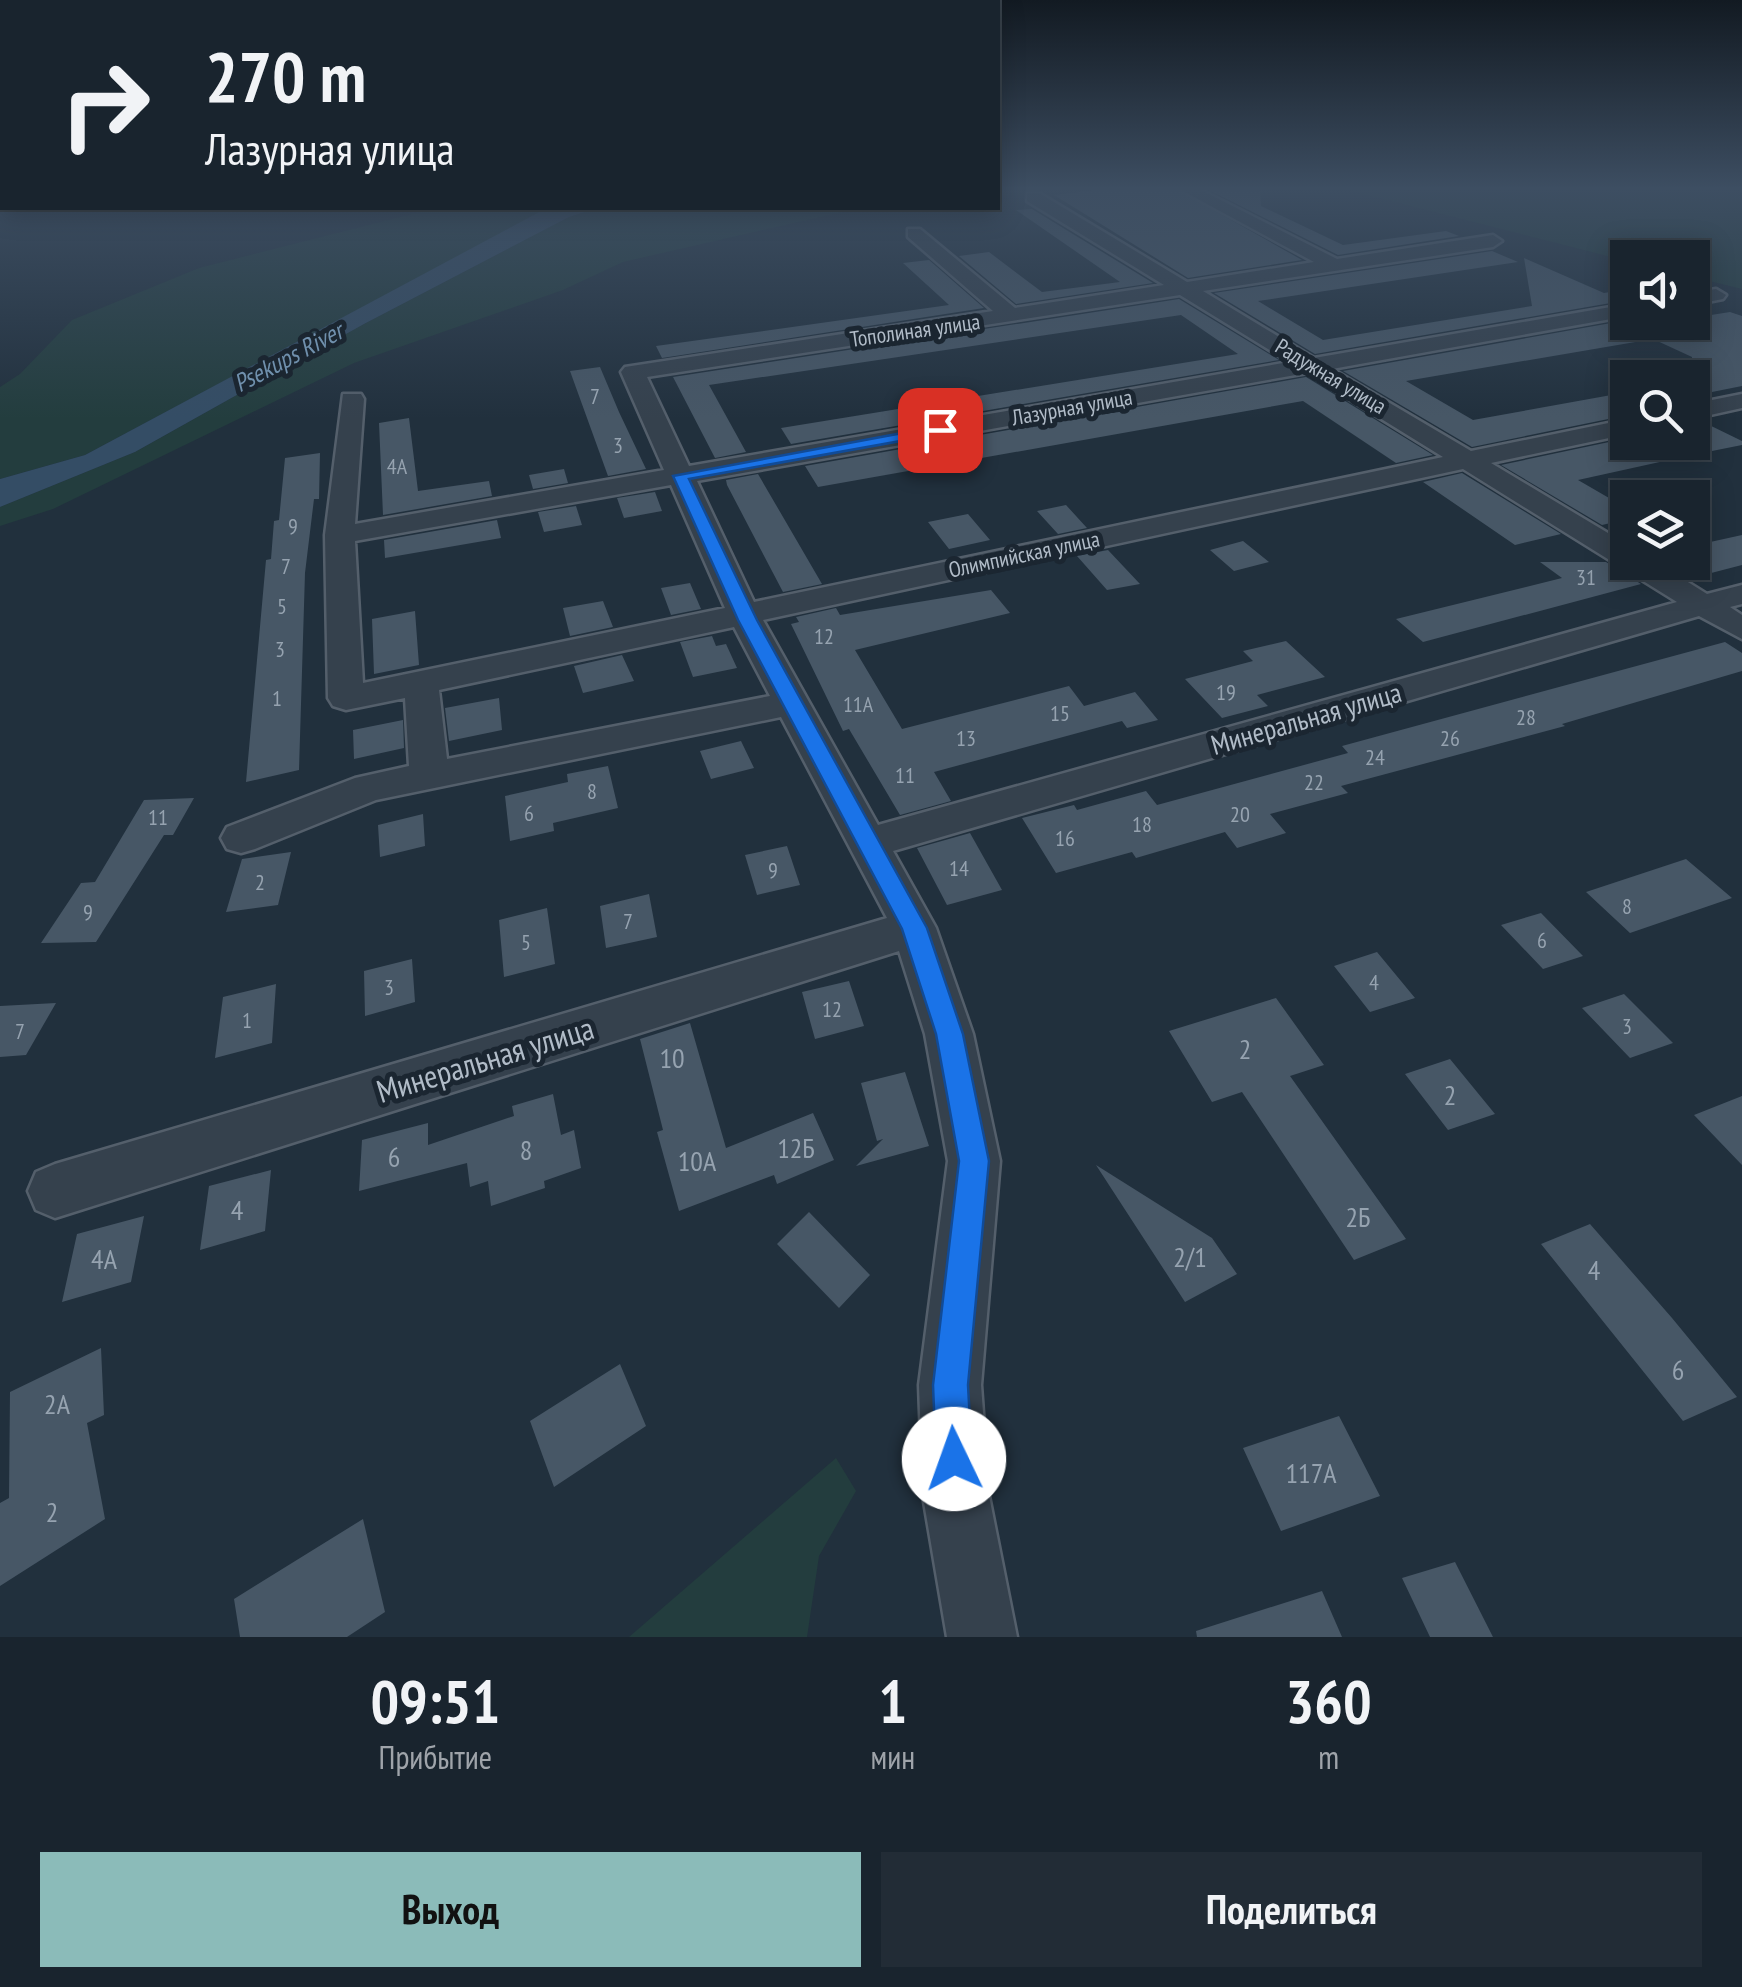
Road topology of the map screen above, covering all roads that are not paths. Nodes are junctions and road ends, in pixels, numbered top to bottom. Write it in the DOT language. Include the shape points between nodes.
graph roads {
  1 [pos="953,266"];
  2 [pos="1148,266"];
  3 [pos="1333,266"];
  4 [pos="1186,289"];
  5 [pos="1716,295"];
  6 [pos="1710,296"];
  7 [pos="1610,313"];
  8 [pos="1012,316"];
  9 [pos="1312,364"];
  10 [pos="352,398"];
  11 [pos="1742,401"];
  12 [pos="1710,408"];
  13 [pos="1610,430"];
  14 [pos="1472,461"];
  15 [pos="680,476"];
  16 [pos="340,535"];
  17 [pos="1610,547"];
  18 [pos="1662,580"];
  19 [pos="1742,594"];
  20 [pos="1702,605"];
  21 [pos="744,612"];
  22 [pos="1742,629"];
  23 [pos="421,683"];
  24 [pos="795,703"];
  25 [pos="428,775"];
  26 [pos="241,838"];
  27 [pos="871,842"];
  28 [pos="914,928"];
  29 [pos="55,1191"];
  30 [pos="982,1637"];
  1 -- 8 [label="street"];
  2 -- 4 [label="street, Радужная улица"];
  3 -- 4 [label="street, Тополиная улица"];
  4 -- 8 [label="street, Тополиная улица"];
  4 -- 9 [label="street, Радужная улица"];
  5 -- 6 [label="street"];
  7 -- 9 [label="street, Лазурная улица"];
  8 -- 15 [label="street, Тополиная улица" via="634,372"];
  9 -- 14 [label="street, Радужная улица"];
  9 -- 15 [label="street, Лазурная улица"];
  10 -- 16 [label="street"];
  11 -- 12 [label="street"];
  13 -- 14 [label="street, Олимпийская улица"];
  14 -- 17 [label="street, Радужная улица"];
  14 -- 21 [label="street, Олимпийская улица"];
  15 -- 16 [label="street, Лазурная улица"];
  15 -- 21 [label="street"];
  16 -- 23 [label="street, Олимпийская улица" via="346,698"];
  18 -- 20 [label="street"];
  19 -- 20 [label="street, Минеральная улица"];
  20 -- 22 [label="street"];
  20 -- 27 [label="street, Минеральная улица"];
  21 -- 23 [label="street, Олимпийская улица"];
  21 -- 24 [label="street"];
  23 -- 25 [label="street"];
  24 -- 25 [label="street"];
  24 -- 27 [label="street"];
  25 -- 26 [label="street" via="369,788"];
  27 -- 28 [label="street"];
  28 -- 29 [label="street, Минеральная улица"];
  28 -- 30 [label="street" via="949,1034 974,1161 950,1385 956,1496"];
}
